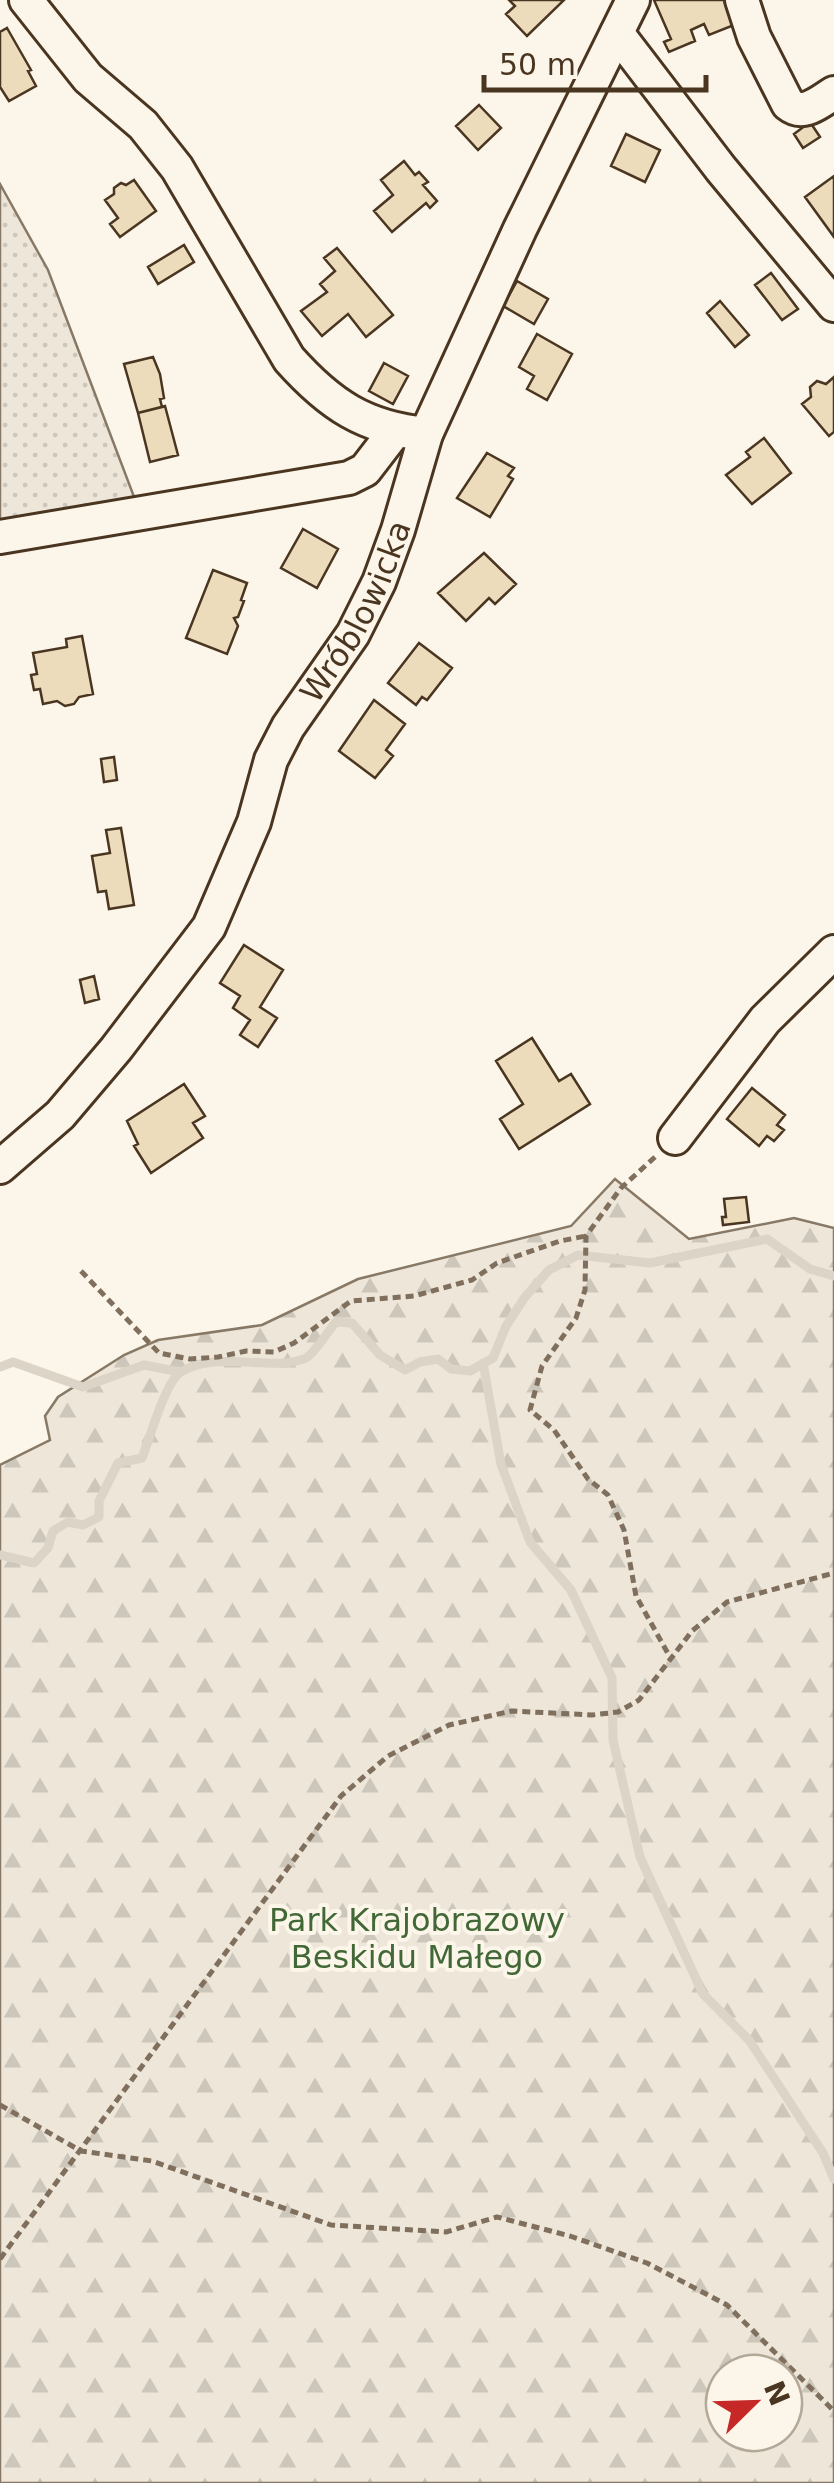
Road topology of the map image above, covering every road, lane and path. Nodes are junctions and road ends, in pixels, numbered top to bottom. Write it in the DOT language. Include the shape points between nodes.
graph roads {
  1 [pos="26,0"];
  2 [pos="633,0"];
  3 [pos="742,0"];
  4 [pos="617,33"];
  5 [pos="834,94"];
  6 [pos="834,305"];
  7 [pos="411,432"];
  8 [pos="0,537"];
  9 [pos="834,952"];
  10 [pos="675,1138"];
  11 [pos="0,1168"];
  12 [pos="586,1236"];
  13 [pos="81,1271"];
  14 [pos="834,1573"];
  15 [pos="671,1658"];
  16 [pos="0,2104"];
  17 [pos="81,2150"];
  18 [pos="0,2258"];
  19 [pos="834,2411"];
  1 -- 7 [label="street" via="88,78 143,125 177,168 289,359 366,422"];
  2 -- 4 [label="street, Wróblowicka"];
  3 -- 5 [label="street" via="788,104 804,110"];
  4 -- 6 [label="street"];
  4 -- 7 [label="street, Wróblowicka"];
  7 -- 8 [label="street" via="349,478"];
  7 -- 11 [label="street, Wróblowicka" via="379,582 354,634 271,760 254,822 209,927 60,1115"];
  9 -- 10 [label="street" via="765,1020"];
  10 -- 12 [label="path" via="621,1188"];
  12 -- 13 [label="path" via="497,1263 472,1280 414,1296 350,1302 274,1352 190,1359 160,1353"];
  12 -- 15 [label="path" via="585,1290 576,1318 542,1366 530,1410 608,1495 624,1530 636,1596"];
  14 -- 15 [label="path" via="727,1602"];
  15 -- 17 [label="path" via="639,1700 618,1712 512,1711 449,1725 388,1756 341,1796"];
  16 -- 17 [label="path"];
  17 -- 18 [label="path"];
  17 -- 19 [label="path" via="152,2161 331,2225 446,2232 496,2218 570,2236 647,2263 727,2305"];
}
